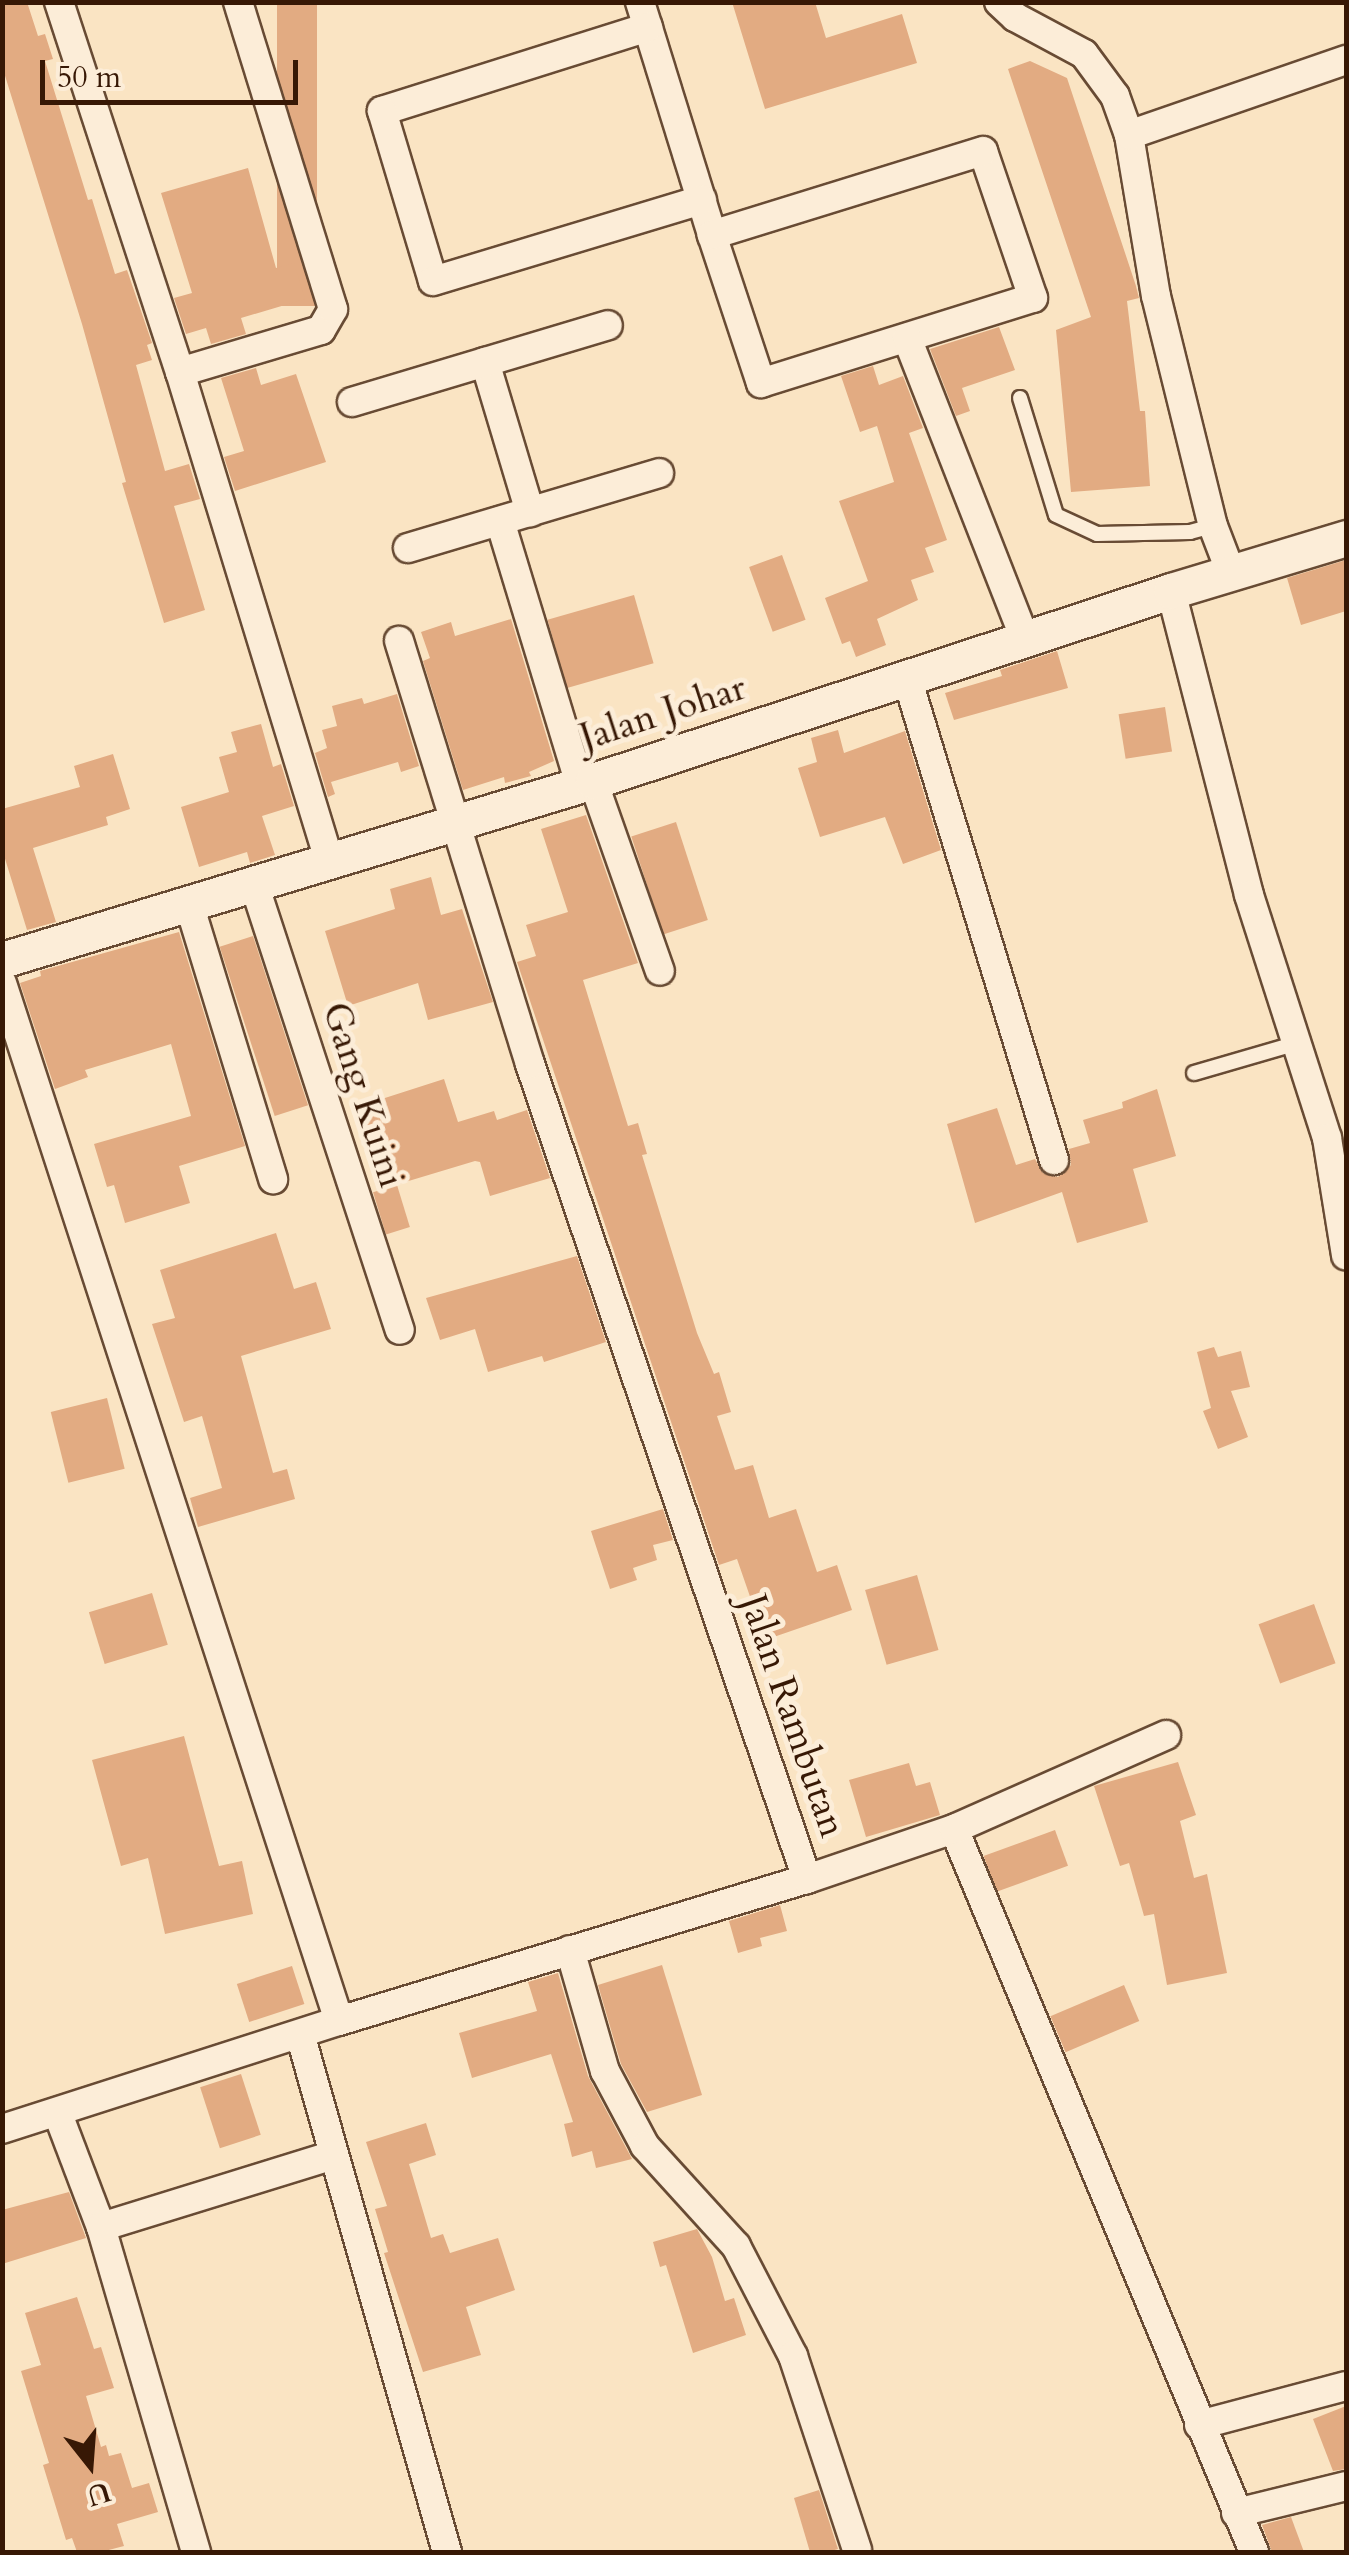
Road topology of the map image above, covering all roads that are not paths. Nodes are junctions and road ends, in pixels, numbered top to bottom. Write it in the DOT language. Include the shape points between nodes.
graph roads {
  1 [pos="59,2"];
  2 [pos="238,2"];
  3 [pos="999,2"];
  4 [pos="644,15"];
  5 [pos="1346,60"];
  6 [pos="1129,135"];
  7 [pos="702,200"];
  8 [pos="712,235"];
  9 [pos="608,325"];
  10 [pos="907,338"];
  11 [pos="484,362"];
  12 [pos="180,372"];
  13 [pos="1020,398"];
  14 [pos="352,402"];
  15 [pos="659,473"];
  16 [pos="530,512"];
  17 [pos="500,520"];
  18 [pos="1213,526"];
  19 [pos="1346,538"];
  20 [pos="408,548"];
  21 [pos="1231,573"];
  22 [pos="1171,591"];
  23 [pos="399,640"];
  24 [pos="1025,640"];
  25 [pos="907,678"];
  26 [pos="587,783"];
  27 [pos="454,824"];
  28 [pos="330,860"];
  29 [pos="254,884"];
  30 [pos="189,904"];
  31 [pos="2,960"];
  32 [pos="660,971"];
  33 [pos="2,982"];
  34 [pos="1297,1043"];
  35 [pos="1194,1073"];
  36 [pos="1054,1160"];
  37 [pos="273,1179"];
  38 [pos="1346,1255"];
  39 [pos="400,1330"];
  40 [pos="1166,1735"];
  41 [pos="954,1829"];
  42 [pos="807,1879"];
  43 [pos="570,1950"];
  44 [pos="338,2021"];
  45 [pos="300,2034"];
  46 [pos="58,2114"];
  47 [pos="2,2129"];
  48 [pos="334,2155"];
  49 [pos="101,2227"];
  50 [pos="1346,2386"];
  51 [pos="1200,2425"];
  52 [pos="1346,2486"];
  53 [pos="1236,2512"];
  54 [pos="857,2550"];
  55 [pos="196,2552"];
  56 [pos="446,2552"];
  57 [pos="1254,2552"];
  1 -- 12 [label="street"];
  2 -- 12 [label="street" via="334,309 320,330"];
  3 -- 6 [label="street" via="1084,54 1115,96"];
  4 -- 7 [label="street"];
  4 -- 7 [label="street" via="382,110 434,281"];
  5 -- 6 [label="street"];
  6 -- 18 [label="street" via="1156,296"];
  7 -- 8 [label="street"];
  8 -- 10 [label="street" via="761,383"];
  8 -- 10 [label="street" via="984,151 1032,298"];
  9 -- 11 [label="street"];
  10 -- 24 [label="street"];
  11 -- 14 [label="street"];
  11 -- 16 [label="street"];
  12 -- 28 [label="street"];
  13 -- 18 [label="lane" via="1056,515 1097,534"];
  15 -- 16 [label="street"];
  16 -- 17 [label="street"];
  17 -- 20 [label="street"];
  17 -- 26 [label="street"];
  18 -- 21 [label="street"];
  19 -- 21 [label="street, Jalan Johar"];
  21 -- 22 [label="street, Jalan Johar"];
  22 -- 24 [label="street, Jalan Johar"];
  22 -- 34 [label="street" via="1249,894"];
  23 -- 27 [label="street, Jalan Rambutan"];
  24 -- 25 [label="street, Jalan Johar"];
  25 -- 26 [label="street, Jalan Johar"];
  25 -- 36 [label="street"];
  26 -- 27 [label="street, Jalan Johar"];
  26 -- 32 [label="street"];
  27 -- 28 [label="street, Jalan Johar"];
  27 -- 42 [label="street, Jalan Rambutan"];
  28 -- 29 [label="street, Jalan Johar"];
  29 -- 30 [label="street, Jalan Johar"];
  29 -- 39 [label="street, Gang Kuini"];
  30 -- 31 [label="street, Jalan Johar"];
  30 -- 37 [label="street"];
  33 -- 44 [label="street"];
  34 -- 35 [label="lane"];
  34 -- 38 [label="street" via="1327,1138"];
  40 -- 41 [label="street"];
  41 -- 42 [label="street"];
  41 -- 51 [label="street"];
  42 -- 43 [label="street, Jalan Rambutan"];
  43 -- 44 [label="street, Jalan Rambutan"];
  43 -- 54 [label="street" via="604,2071 645,2146 736,2246 793,2356"];
  44 -- 45 [label="street, Jalan Rambutan"];
  45 -- 46 [label="street, Jalan Rambutan"];
  45 -- 48 [label="street"];
  46 -- 47 [label="street, Jalan Rambutan"];
  46 -- 49 [label="street"];
  48 -- 49 [label="street"];
  48 -- 56 [label="street"];
  49 -- 55 [label="street"];
  50 -- 51 [label="street"];
  51 -- 53 [label="street"];
  52 -- 53 [label="street"];
  53 -- 57 [label="street"];
}
